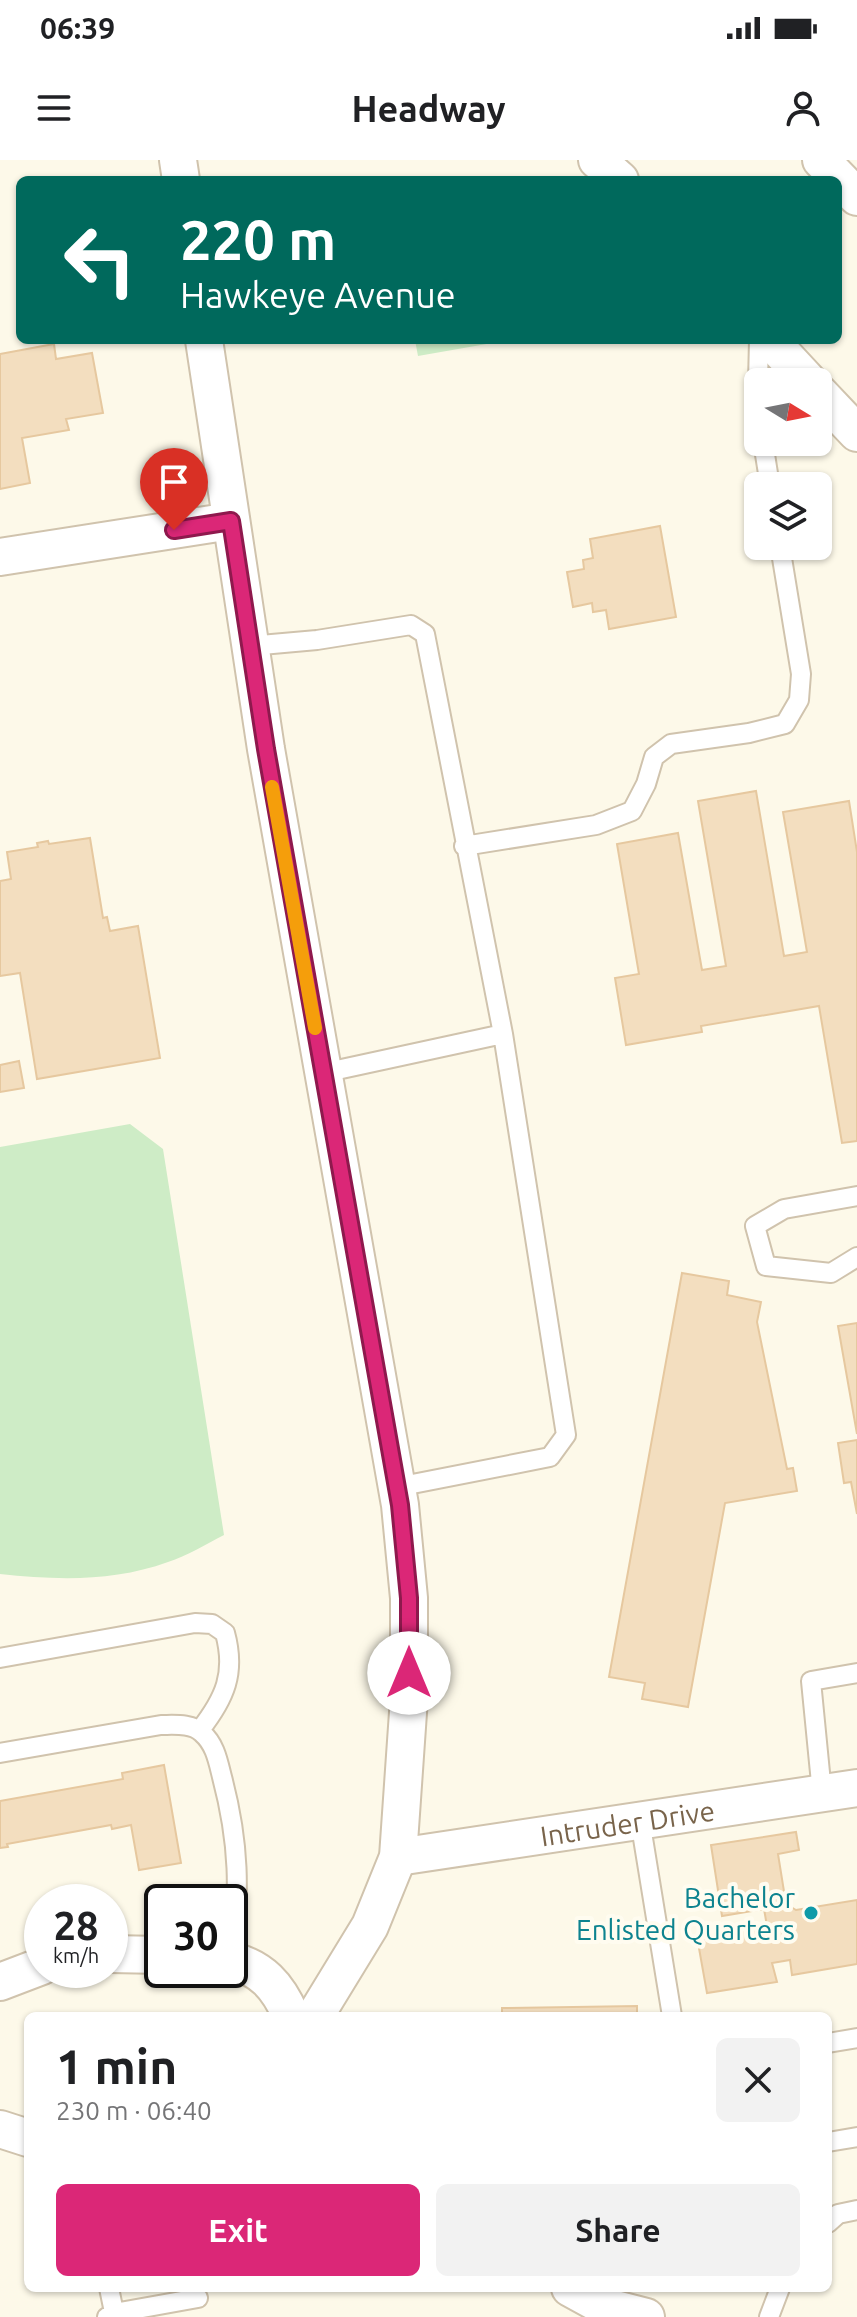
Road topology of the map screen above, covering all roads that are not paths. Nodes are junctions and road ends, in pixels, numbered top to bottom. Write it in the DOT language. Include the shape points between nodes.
graph roads {
  1 [pos="597,160"];
  2 [pos="821,160"];
  3 [pos="615,176"];
  4 [pos="837,176"];
  5 [pos="842,182"];
  6 [pos="857,197"];
  7 [pos="205,344"];
  8 [pos="759,344"];
  9 [pos="774,344"];
  10 [pos="758,368"];
  11 [pos="796,368"];
  12 [pos="832,407"];
  13 [pos="857,433"];
  14 [pos="231,521"];
  15 [pos="0,557"];
  16 [pos="782,560"];
  17 [pos="250,646"];
  18 [pos="464,846"];
  19 [pos="503,1034"];
  20 [pos="323,1073"];
  21 [pos="857,1196"];
  22 [pos="857,1257"];
  23 [pos="397,1487"];
  24 [pos="0,1658"];
  25 [pos="857,1673"];
  26 [pos="200,1730"];
  27 [pos="0,1753"];
  28 [pos="857,1788"];
  29 [pos="822,1793"];
  30 [pos="640,1820"];
  31 [pos="398,1857"];
  32 [pos="237,1884"];
  33 [pos="248,1966"];
  34 [pos="24,1973"];
  35 [pos="0,1982"];
  36 [pos="289,2012"];
  37 [pos="317,2012"];
  38 [pos="671,2012"];
  39 [pos="857,2038"];
  40 [pos="832,2042"];
  41 [pos="0,2129"];
  42 [pos="24,2137"];
  43 [pos="857,2137"];
  44 [pos="832,2141"];
  45 [pos="857,2210"];
  46 [pos="832,2219"];
  47 [pos="109,2292"];
  48 [pos="577,2292"];
  49 [pos="778,2292"];
  50 [pos="197,2293"];
  51 [pos="112,2316"];
  52 [pos="202,2317"];
  53 [pos="646,2317"];
  54 [pos="769,2317"];
  1 -- 3 [label="street"];
  2 -- 4 [label="street"];
  5 -- 6 [label="street"];
  7 -- 14 [label="street"];
  8 -- 10 [label="lane"];
  9 -- 11 [label="street"];
  12 -- 13 [label="street"];
  14 -- 15 [label="street"];
  14 -- 17 [label="street"];
  16 -- 18 [label="lane" via="801,674 799,700 785,724 671,744 654,757 632,811 596,825"];
  17 -- 18 [label="lane" via="411,625 425,634"];
  17 -- 20 [label="street"];
  18 -- 19 [label="lane"];
  19 -- 20 [label="lane"];
  19 -- 23 [label="lane" via="566,1435 550,1457"];
  20 -- 23 [label="street"];
  21 -- 22 [label="lane" via="784,1209 755,1226 766,1266 831,1273"];
  23 -- 31 [label="street" via="409,1598 409,1698"];
  24 -- 26 [label="lane" via="212,1624 225,1633 228,1678 220,1705"];
  25 -- 29 [label="lane" via="811,1681"];
  26 -- 27 [label="lane" via="161,1725"];
  26 -- 32 [label="lane" via="214,1749 233,1819"];
  28 -- 29 [label="street, Intruder Drive"];
  29 -- 30 [label="street, Intruder Drive"];
  30 -- 31 [label="street, Intruder Drive"];
  30 -- 38 [label="lane"];
  31 -- 37 [label="street" via="370,1926"];
  33 -- 36 [label="street" via="273,1983"];
  34 -- 35 [label="street"];
  39 -- 40 [label="lane"];
  41 -- 42 [label="street"];
  43 -- 44 [label="lane"];
  45 -- 46 [label="lane"];
  47 -- 51 [label="lane"];
  48 -- 53 [label="street" via="603,2306"];
  49 -- 54 [label="lane"];
  50 -- 51 [label="lane"];
  50 -- 52 [label="lane"];
}
